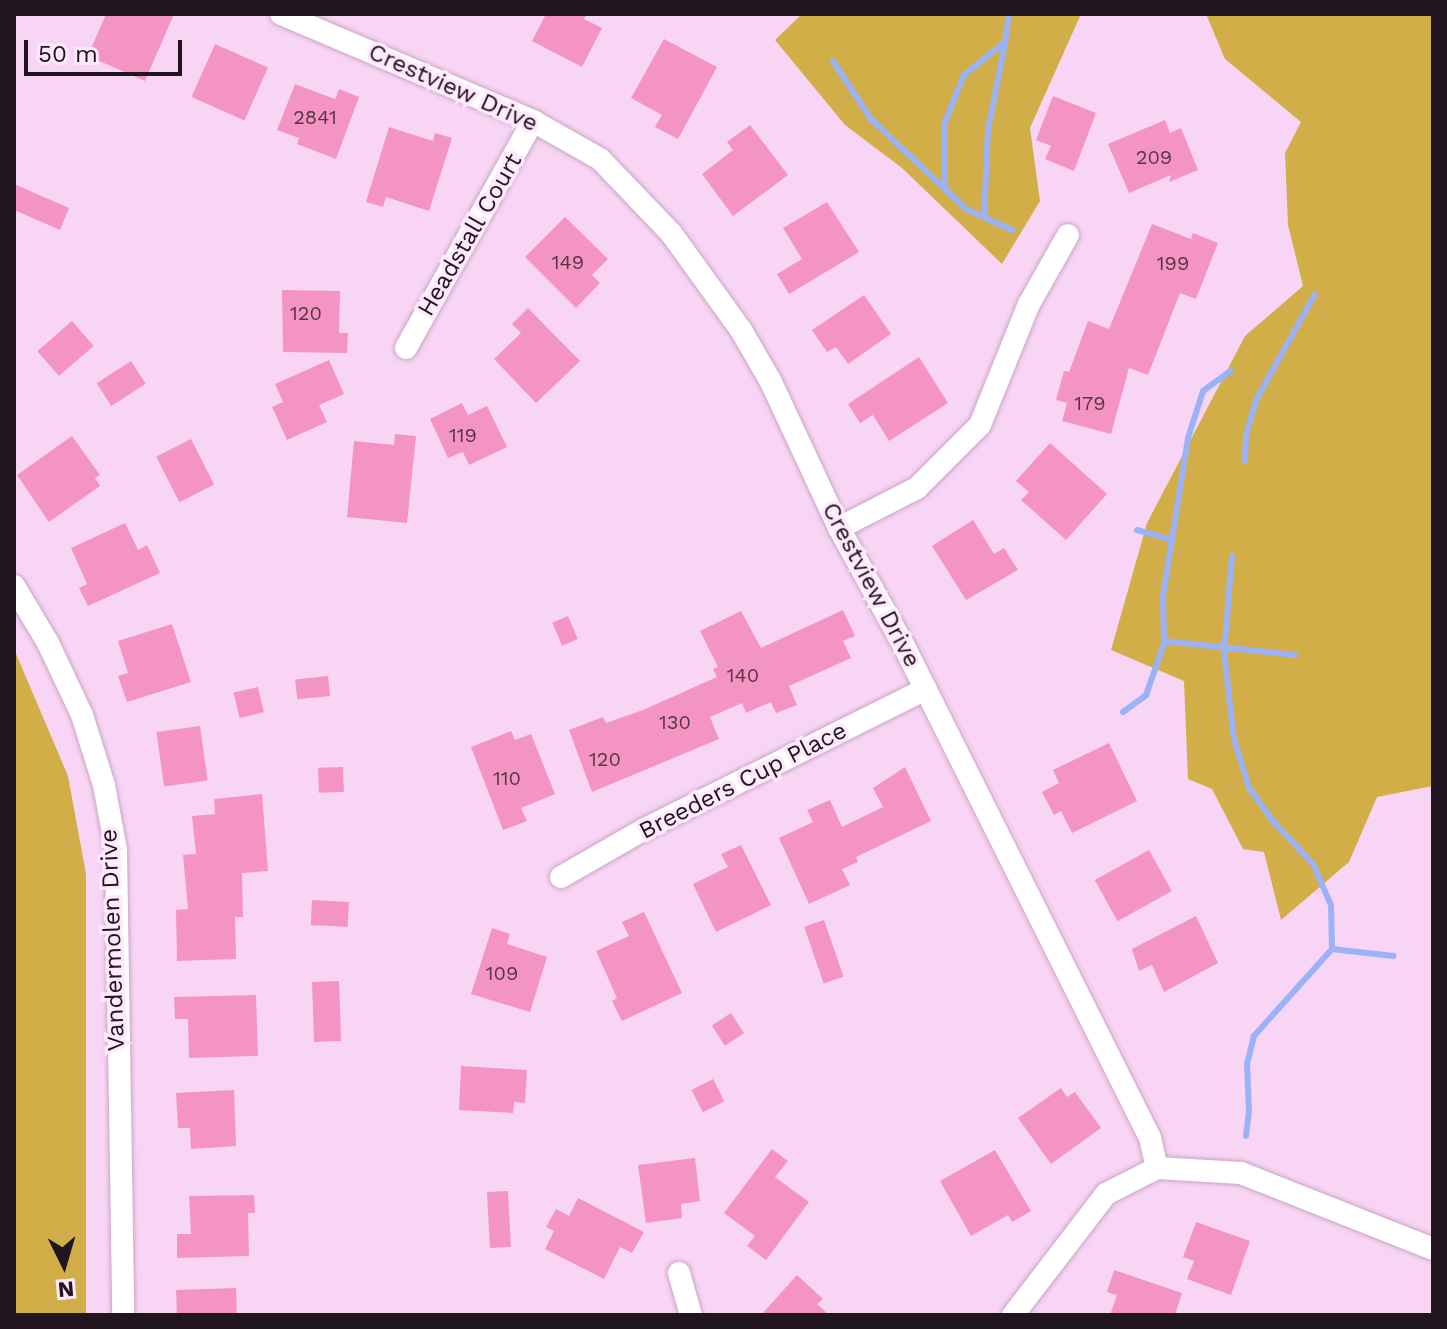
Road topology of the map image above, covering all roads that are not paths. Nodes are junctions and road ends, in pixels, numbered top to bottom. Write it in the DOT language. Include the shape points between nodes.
graph roads {
  1 [pos="281,14"];
  2 [pos="533,121"];
  3 [pos="1068,235"];
  4 [pos="406,348"];
  5 [pos="839,528"];
  6 [pos="14,586"];
  7 [pos="926,689"];
  8 [pos="561,877"];
  9 [pos="1157,1168"];
  10 [pos="1433,1249"];
  11 [pos="679,1273"];
  12 [pos="123,1315"];
  13 [pos="691,1315"];
  14 [pos="1013,1315"];
  1 -- 2 [label="street, Crestview Drive"];
  2 -- 4 [label="street, Headstall Court"];
  2 -- 5 [label="street, Crestview Drive" via="600,159 671,233 749,343"];
  3 -- 5 [label="street" via="1029,304 980,425 917,488"];
  5 -- 7 [label="street, Crestview Drive"];
  6 -- 12 [label="street, Vandermolen Drive" via="82,715 104,785 116,850"];
  7 -- 8 [label="street, Breeders Cup Place" via="643,830"];
  7 -- 9 [label="street, Crestview Drive" via="1150,1138"];
  9 -- 10 [label="street" via="1241,1173"];
  9 -- 14 [label="street" via="1106,1194"];
  11 -- 13 [label="street"];
}
